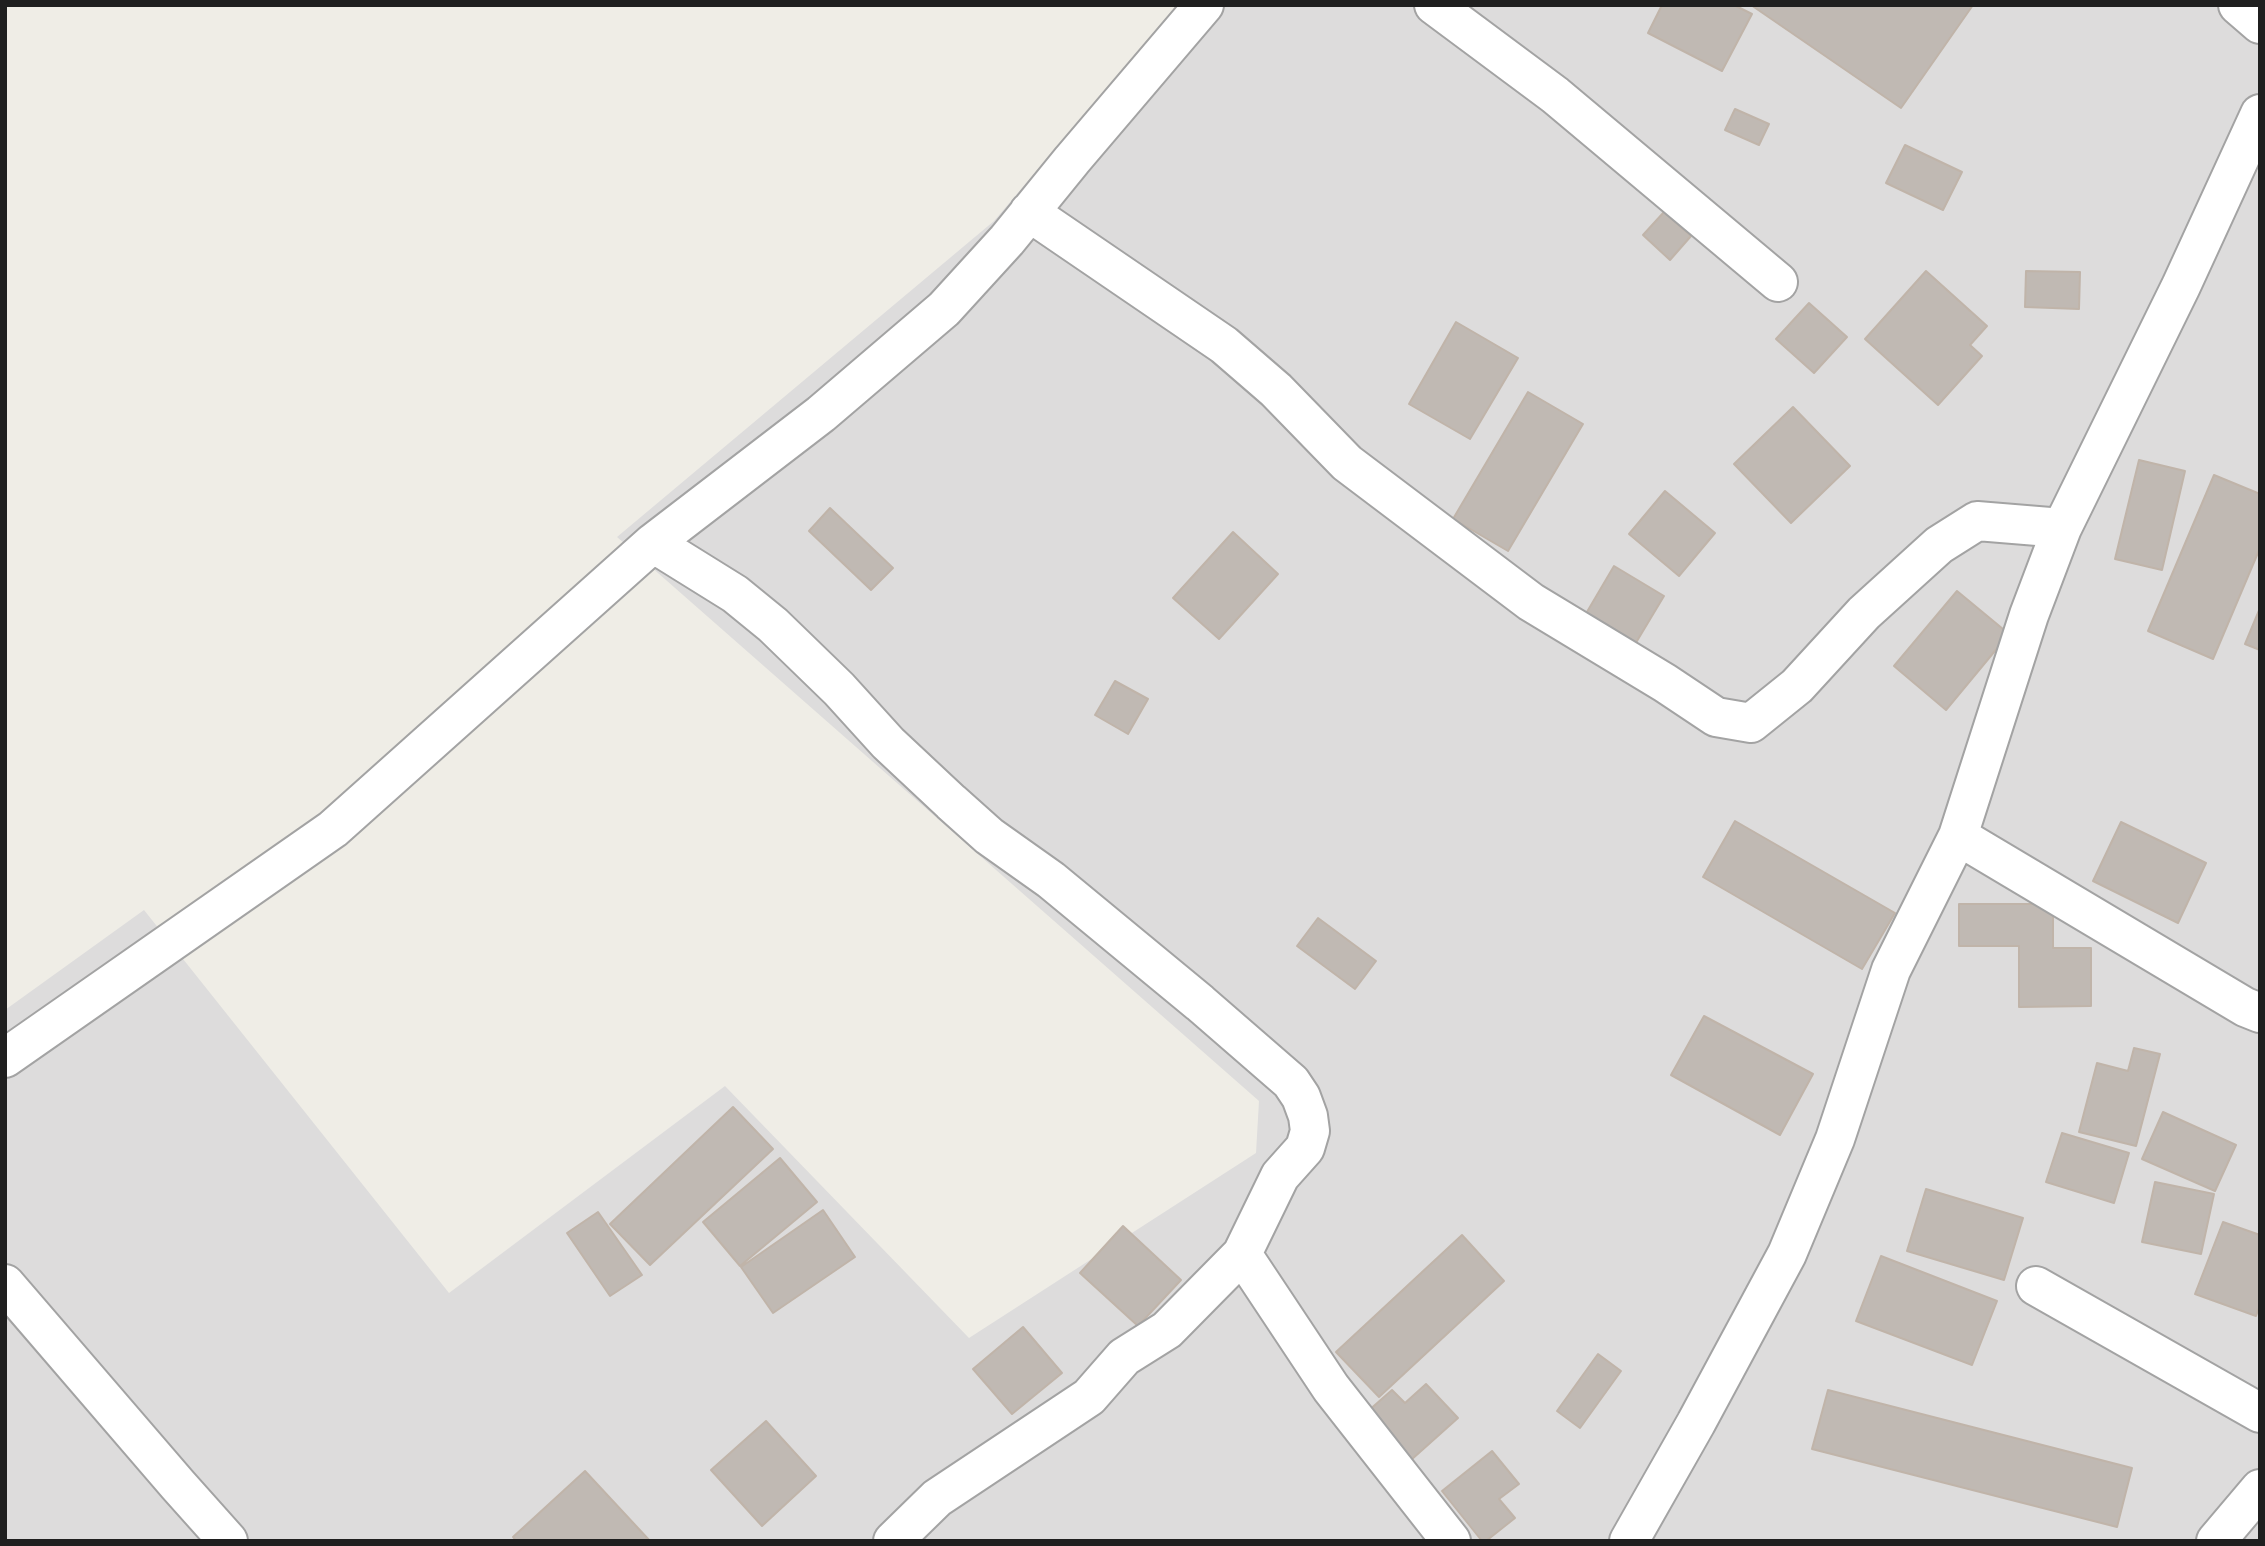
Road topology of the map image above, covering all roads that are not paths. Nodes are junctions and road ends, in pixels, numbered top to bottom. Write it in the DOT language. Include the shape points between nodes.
graph roads {
  1 [pos="1204,5"];
  2 [pos="1434,5"];
  3 [pos="2238,5"];
  4 [pos="2260,24"];
  5 [pos="2260,114"];
  6 [pos="1029,212"];
  7 [pos="1778,282"];
  8 [pos="2063,528"];
  9 [pos="653,544"];
  10 [pos="1958,836"];
  11 [pos="2260,1013"];
  12 [pos="5,1058"];
  13 [pos="1242,1254"];
  14 [pos="5,1284"];
  15 [pos="2036,1286"];
  16 [pos="2260,1413"];
  17 [pos="2260,1489"];
  18 [pos="228,1541"];
  19 [pos="893,1541"];
  20 [pos="1451,1541"];
  21 [pos="1629,1541"];
  22 [pos="2216,1541"];
  1 -- 6 [label="street"];
  2 -- 7 [label="street" via="1555,95"];
  3 -- 4 [label="street"];
  5 -- 8 [label="street"];
  6 -- 8 [label="street" via="1224,345 1276,390 1346,463 1531,602 1716,717 1751,723 1797,686 1864,613 1939,545 1977,521"];
  6 -- 9 [label="street" via="944,309 821,414"];
  8 -- 10 [label="street" via="2029,615"];
  9 -- 12 [label="street" via="333,829"];
  9 -- 13 [label="street" via="735,594 773,625 888,743 989,836 1051,880 1291,1082 1301,1097 1310,1131 1305,1148 1280,1176"];
  10 -- 11 [label="street"];
  10 -- 21 [label="street" via="1891,971 1835,1139 1787,1254"];
  13 -- 19 [label="street" via="1167,1330 1124,1357 1089,1398 937,1498"];
  13 -- 20 [label="street" via="1331,1388"];
  14 -- 18 [label="street"];
  15 -- 16 [label="street"];
  17 -- 22 [label="street"];
}
